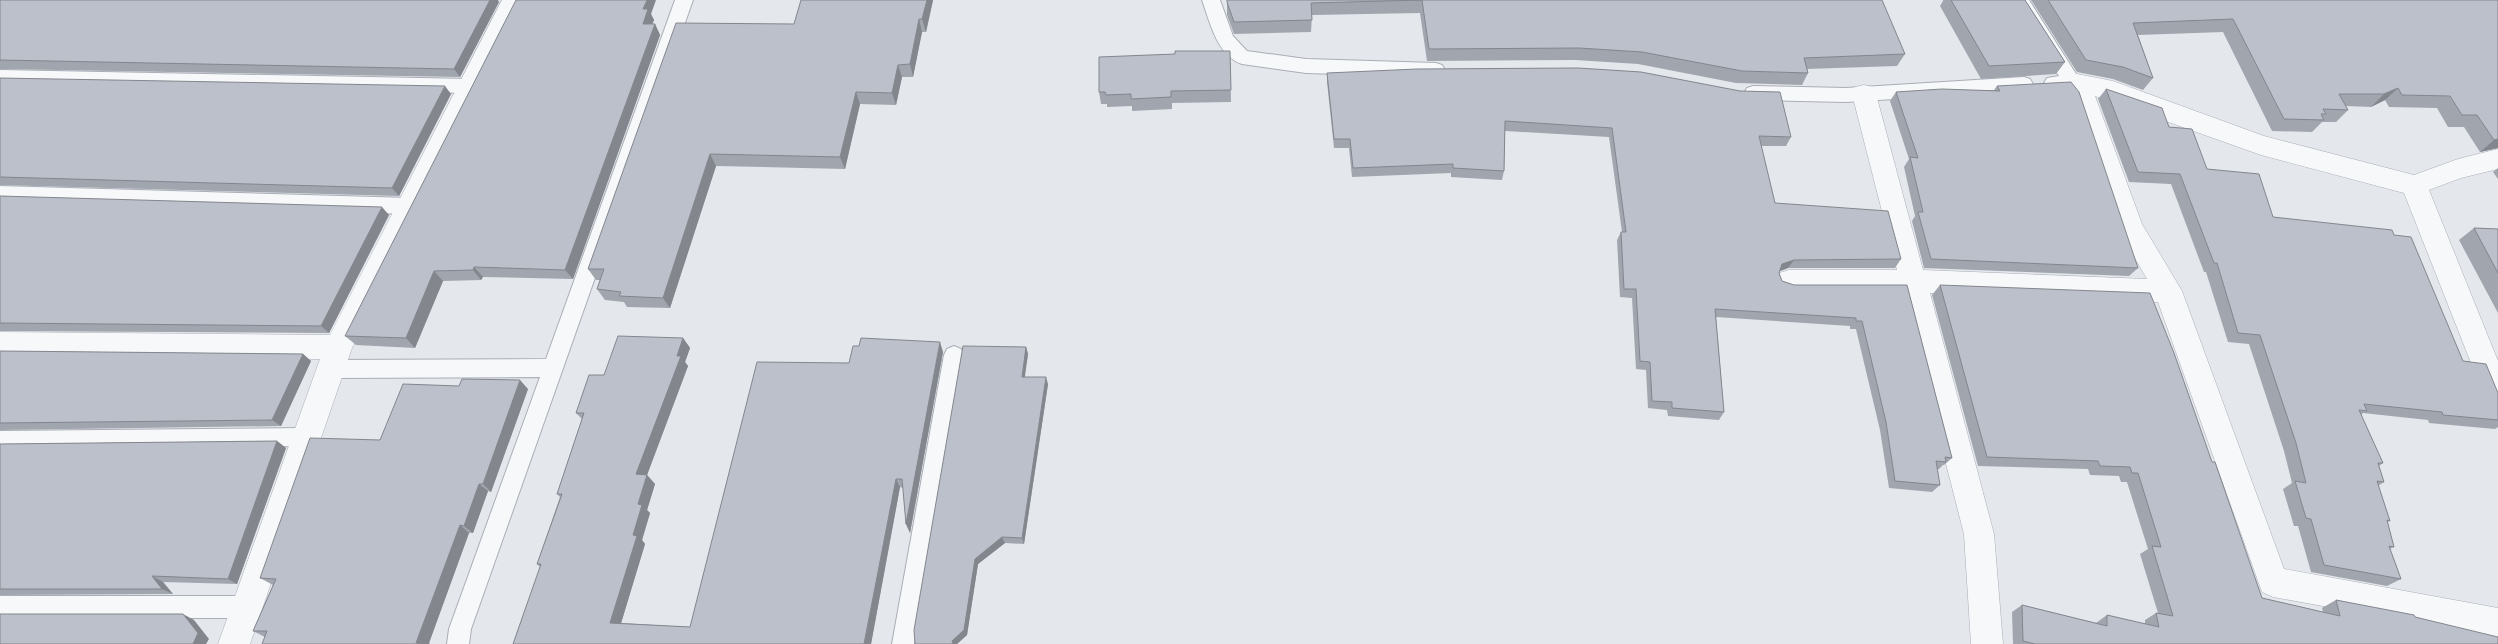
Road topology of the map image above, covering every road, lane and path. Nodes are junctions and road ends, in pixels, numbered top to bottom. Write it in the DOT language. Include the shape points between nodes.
graph roads {
  1 [pos="514,0"];
  2 [pos="684,0"];
  3 [pos="1211,0"];
  4 [pos="2020,0"];
  5 [pos="1449,70"];
  6 [pos="0,77"];
  7 [pos="2072,82"];
  8 [pos="471,86"];
  9 [pos="1736,92"];
  10 [pos="1864,94"];
  11 [pos="2498,159"];
  12 [pos="2414,185"];
  13 [pos="0,194"];
  14 [pos="410,206"];
  15 [pos="1789,281"];
  16 [pos="1914,282"];
  17 [pos="2168,290"];
  18 [pos="0,344"];
  19 [pos="954,355"];
  20 [pos="335,358"];
  21 [pos="553,368"];
  22 [pos="2498,396"];
  23 [pos="306,437"];
  24 [pos="0,440"];
  25 [pos="0,607"];
  26 [pos="248,607"];
  27 [pos="2498,623"];
  28 [pos="234,644"];
  29 [pos="458,644"];
  30 [pos="903,644"];
  31 [pos="1987,644"];
  1 -- 8 [label="street"];
  2 -- 21 [label="lane"];
  3 -- 5 [label="lane" via="1225,39 1242,57 1306,66"];
  4 -- 7 [label="lane"];
  6 -- 8 [label="lane"];
  7 -- 10 [label="lane"];
  7 -- 12 [label="street" via="2104,88 2261,145"];
  7 -- 17 [label="street" via="2084,98 2130,227"];
  8 -- 14 [label="street"];
  9 -- 10 [label="lane"];
  10 -- 16 [label="street"];
  11 -- 12 [label="street"];
  12 -- 22 [label="street"];
  13 -- 14 [label="lane"];
  14 -- 20 [label="street"];
  15 -- 16 [label="street"];
  16 -- 17 [label="street"];
  16 -- 31 [label="street" via="1979,534"];
  17 -- 27 [label="street" via="2273,582"];
  18 -- 20 [label="street"];
  19 -- 30 [label="lane"];
  20 -- 21 [label="lane"];
  20 -- 23 [label="street"];
  21 -- 29 [label="lane" via="460,629"];
  23 -- 24 [label="lane"];
  23 -- 26 [label="street"];
  25 -- 26 [label="lane"];
  26 -- 28 [label="street"];
}
